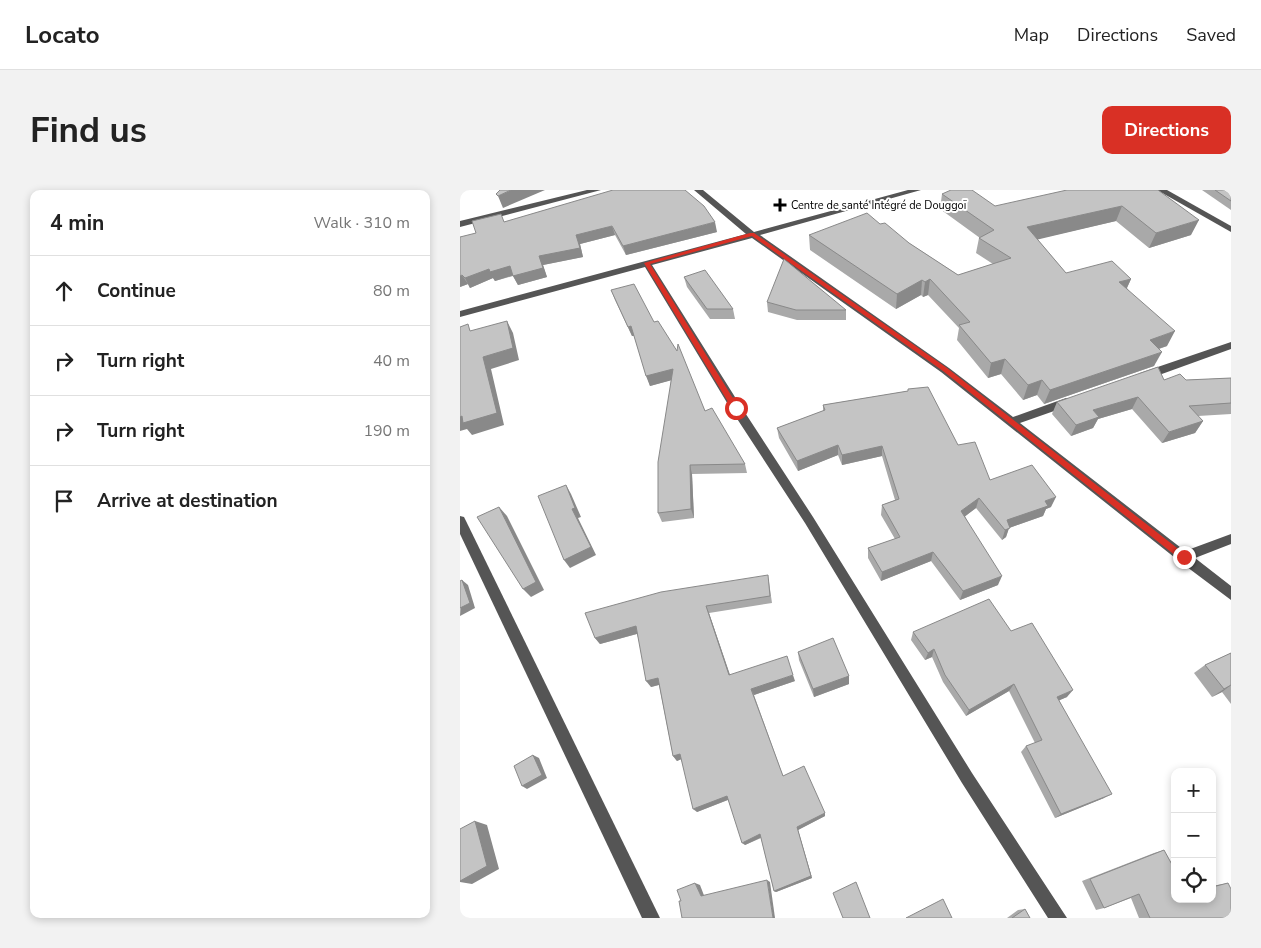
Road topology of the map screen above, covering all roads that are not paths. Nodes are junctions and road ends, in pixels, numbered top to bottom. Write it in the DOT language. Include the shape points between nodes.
graph roads {
  1 [pos="597,190"];
  2 [pos="698,190"];
  3 [pos="917,190"];
  4 [pos="1161,190"];
  5 [pos="460,224"];
  6 [pos="1231,229"];
  7 [pos="752,234"];
  8 [pos="647,263"];
  9 [pos="460,314"];
  10 [pos="1231,345"];
  11 [pos="1130,380"];
  12 [pos="1085,396"];
  13 [pos="1011,422"];
  14 [pos="460,520"];
  15 [pos="1231,539"];
  16 [pos="1184,557"];
  17 [pos="1231,594"];
  18 [pos="651,918"];
  19 [pos="1058,918"];
  1 -- 5 [label="street"];
  2 -- 7 [label="street"];
  3 -- 7 [label="street"];
  4 -- 6 [label="street"];
  7 -- 8 [label="street"];
  7 -- 13 [label="street" via="945,370"];
  8 -- 9 [label="street"];
  8 -- 19 [label="street" via="967,778"];
  10 -- 11 [label="street"];
  12 -- 13 [label="street"];
  13 -- 16 [label="street"];
  14 -- 18 [label="street"];
  15 -- 16 [label="street"];
  16 -- 17 [label="street"];
}
